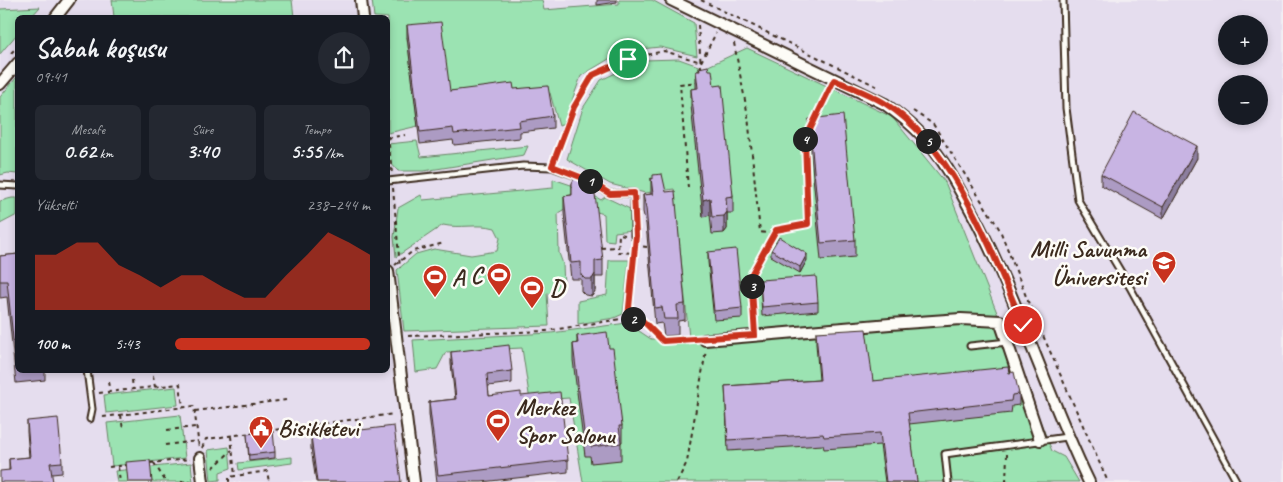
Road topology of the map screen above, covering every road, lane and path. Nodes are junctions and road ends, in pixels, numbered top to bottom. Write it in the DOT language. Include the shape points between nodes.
graph roads {
  1 [pos="69,0"];
  2 [pos="361,0"];
  3 [pos="671,0"];
  4 [pos="701,0"];
  5 [pos="1063,0"];
  6 [pos="698,13"];
  7 [pos="57,15"];
  8 [pos="363,15"];
  9 [pos="720,25"];
  10 [pos="738,34"];
  11 [pos="700,62"];
  12 [pos="15,66"];
  13 [pos="701,72"];
  14 [pos="834,80"];
  15 [pos="702,81"];
  16 [pos="0,84"];
  17 [pos="884,91"];
  18 [pos="908,107"];
  19 [pos="813,123"];
  20 [pos="809,131"];
  21 [pos="405,135"];
  22 [pos="390,138"];
  23 [pos="552,166"];
  24 [pos="390,181"];
  25 [pos="0,185"];
  26 [pos="15,186"];
  27 [pos="688,188"];
  28 [pos="774,234"];
  29 [pos="634,236"];
  30 [pos="444,243"];
  31 [pos="618,246"];
  32 [pos="635,246"];
  33 [pos="648,247"];
  34 [pos="600,248"];
  35 [pos="635,253"];
  36 [pos="390,269"];
  37 [pos="628,318"];
  38 [pos="755,335"];
  39 [pos="406,336"];
  40 [pos="705,340"];
  41 [pos="1008,342"];
  42 [pos="970,346"];
  43 [pos="706,350"];
  44 [pos="87,373"];
  45 [pos="153,376"];
  46 [pos="132,380"];
  47 [pos="108,382"];
  48 [pos="155,387"];
  49 [pos="134,389"];
  50 [pos="110,392"];
  51 [pos="99,393"];
  52 [pos="286,400"];
  53 [pos="183,408"];
  54 [pos="195,412"];
  55 [pos="398,414"];
  56 [pos="121,415"];
  57 [pos="103,417"];
  58 [pos="90,419"];
  59 [pos="196,427"];
  60 [pos="124,430"];
  61 [pos="167,430"];
  62 [pos="231,436"];
  63 [pos="1068,437"];
  64 [pos="1040,440"];
  65 [pos="198,441"];
  66 [pos="1008,444"];
  67 [pos="164,445"];
  68 [pos="232,450"];
  69 [pos="200,458"];
  70 [pos="153,462"];
  71 [pos="144,463"];
  72 [pos="135,464"];
  73 [pos="118,466"];
  74 [pos="109,467"];
  75 [pos="235,476"];
  76 [pos="203,481"];
  77 [pos="120,482"];
  78 [pos="166,482"];
  79 [pos="229,482"];
  80 [pos="269,482"];
  81 [pos="414,482"];
  82 [pos="677,482"];
  83 [pos="948,482"];
  84 [pos="1006,482"];
  85 [pos="1089,482"];
  86 [pos="1108,482"];
  87 [pos="1237,482"];
  1 -- 7 [label="street"];
  2 -- 8 [label="street"];
  3 -- 6 [label="street"];
  4 -- 17 [label="path" via="868,80"];
  5 -- 87 [label="lane" via="1066,108 1078,200"];
  6 -- 9 [label="street"];
  6 -- 11 [label="path"];
  9 -- 10 [label="street"];
  9 -- 11 [label="path"];
  10 -- 14 [label="street"];
  10 -- 28 [label="path" via="733,45 748,116 760,232"];
  11 -- 13 [label="path"];
  11 -- 23 [label="path" via="664,50 628,59 593,75 574,107"];
  12 -- 16 [label="street"];
  14 -- 19 [label="path"];
  14 -- 63 [label="street" via="885,104 911,124 944,162 990,247"];
  15 -- 27 [label="path" via="680,84"];
  18 -- 86 [label="path" via="933,124 1000,230"];
  20 -- 28 [label="path" via="805,140 808,224 776,230"];
  21 -- 22 [label="path"];
  23 -- 24 [label="lane" via="523,166"];
  23 -- 29 [label="lane" via="588,180 610,194 634,193"];
  25 -- 26 [label="lane"];
  28 -- 38 [label="path" via="751,275"];
  29 -- 31 [label="path" via="619,234"];
  29 -- 32 [label="path"];
  30 -- 36 [label="path" via="413,251"];
  31 -- 34 [label="path"];
  31 -- 35 [label="path" via="618,252"];
  32 -- 33 [label="path"];
  32 -- 35 [label="path"];
  35 -- 37 [label="path"];
  36 -- 81 [label="street"];
  37 -- 39 [label="path" via="546,331"];
  37 -- 40 [label="path" via="641,319 663,341"];
  38 -- 40 [label="street"];
  38 -- 41 [label="street" via="961,319 1000,321"];
  41 -- 42 [label="lane"];
  41 -- 64 [label="street"];
  43 -- 82 [label="path" via="686,462"];
  44 -- 58 [label="lane" via="92,409"];
  45 -- 48 [label="path"];
  46 -- 49 [label="path"];
  47 -- 50 [label="path"];
  48 -- 49 [label="path"];
  48 -- 53 [label="path" via="180,384"];
  49 -- 50 [label="path"];
  50 -- 51 [label="path"];
  52 -- 54 [label="path"];
  53 -- 54 [label="path" via="194,406"];
  53 -- 56 [label="path"];
  54 -- 59 [label="path"];
  55 -- 62 [label="path"];
  56 -- 57 [label="path"];
  56 -- 60 [label="path"];
  59 -- 61 [label="path"];
  59 -- 65 [label="path"];
  62 -- 68 [label="path"];
  62 -- 69 [label="path" via="206,439"];
  63 -- 64 [label="lane"];
  63 -- 85 [label="street"];
  64 -- 66 [label="lane"];
  65 -- 67 [label="path"];
  65 -- 69 [label="path"];
  66 -- 83 [label="lane" via="945,454"];
  66 -- 84 [label="path"];
  68 -- 75 [label="path"];
  68 -- 76 [label="path"];
  69 -- 70 [label="path"];
  69 -- 76 [label="street"];
  70 -- 71 [label="path"];
  70 -- 78 [label="path"];
  72 -- 73 [label="path"];
  73 -- 74 [label="path"];
  73 -- 77 [label="path"];
  75 -- 79 [label="path" via="229,477"];
  75 -- 80 [label="path" via="267,471"];
}
